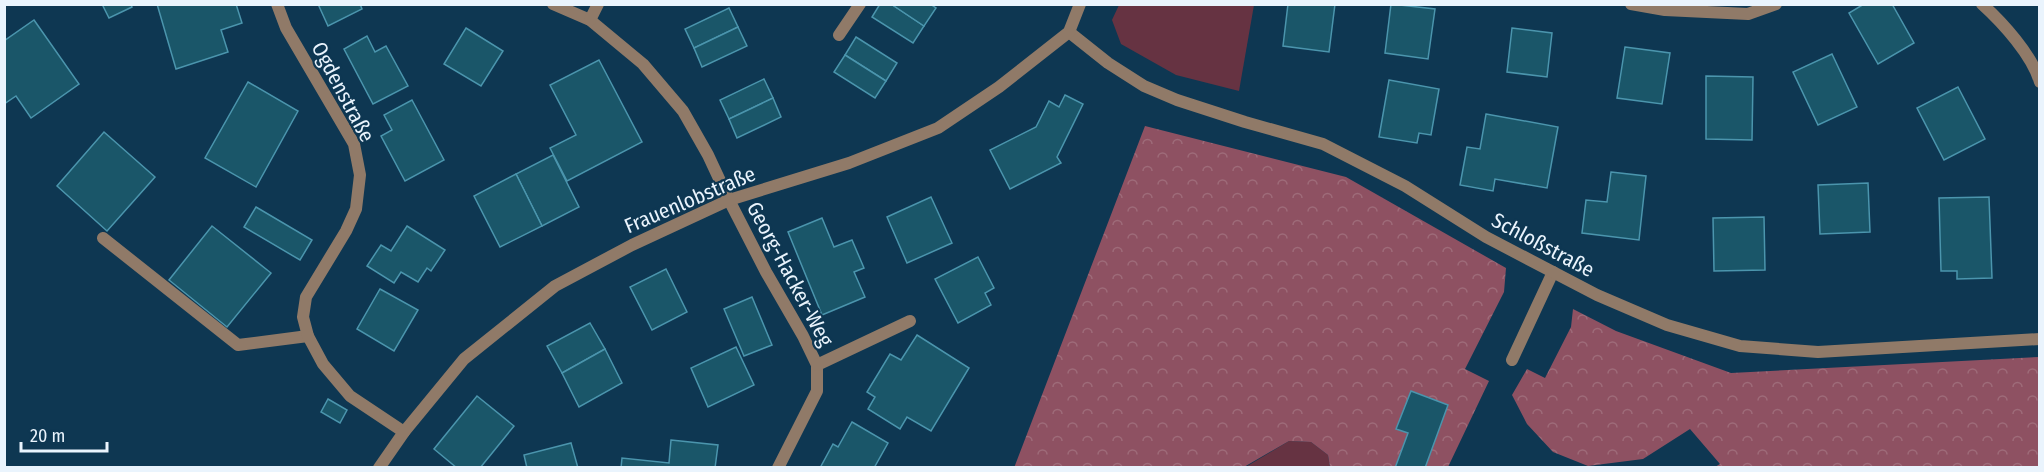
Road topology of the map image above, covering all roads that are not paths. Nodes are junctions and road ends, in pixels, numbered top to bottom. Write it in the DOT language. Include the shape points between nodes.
graph roads {
  1 [pos="277,4"];
  2 [pos="553,4"];
  3 [pos="598,4"];
  4 [pos="860,4"];
  5 [pos="1080,4"];
  6 [pos="1631,4"];
  7 [pos="1776,4"];
  8 [pos="1982,4"];
  9 [pos="590,20"];
  10 [pos="1069,32"];
  11 [pos="839,35"];
  12 [pos="2038,68"];
  13 [pos="2040,82"];
  14 [pos="729,200"];
  15 [pos="103,238"];
  16 [pos="1553,272"];
  17 [pos="910,321"];
  18 [pos="308,336"];
  19 [pos="2040,339"];
  20 [pos="1512,360"];
  21 [pos="817,365"];
  22 [pos="404,432"];
  23 [pos="379,468"];
  24 [pos="778,468"];
  1 -- 18 [label="street, Ogdenstraße" via="286,28 354,144 360,175 356,209 306,297 303,317"];
  2 -- 9 [label="street"];
  3 -- 9 [label="street"];
  4 -- 11 [label="street"];
  5 -- 10 [label="street"];
  6 -- 7 [label="street" via="1665,10 1748,14"];
  8 -- 12 [label="street"];
  9 -- 14 [label="street" via="643,64 683,111"];
  10 -- 14 [label="street, Frauenlobstraße" via="938,128 849,163"];
  10 -- 16 [label="street, Schloßstraße" via="1144,86 1177,100 1323,144 1405,186 1486,237"];
  12 -- 13 [label="street"];
  14 -- 21 [label="street, Georg-Hacker-Weg"];
  14 -- 22 [label="street, Frauenlobstraße" via="555,286 464,359"];
  15 -- 18 [label="street" via="238,345"];
  16 -- 19 [label="street, Schloßstraße" via="1667,324 1740,346 1818,352"];
  16 -- 20 [label="street"];
  17 -- 21 [label="street, Georg-Hacker-Weg"];
  18 -- 22 [label="street, Ogdenstraße" via="323,364 350,396"];
  21 -- 24 [label="street, Georg-Hacker-Weg" via="817,391"];
  22 -- 23 [label="street, Frauenlobstraße"];
}
